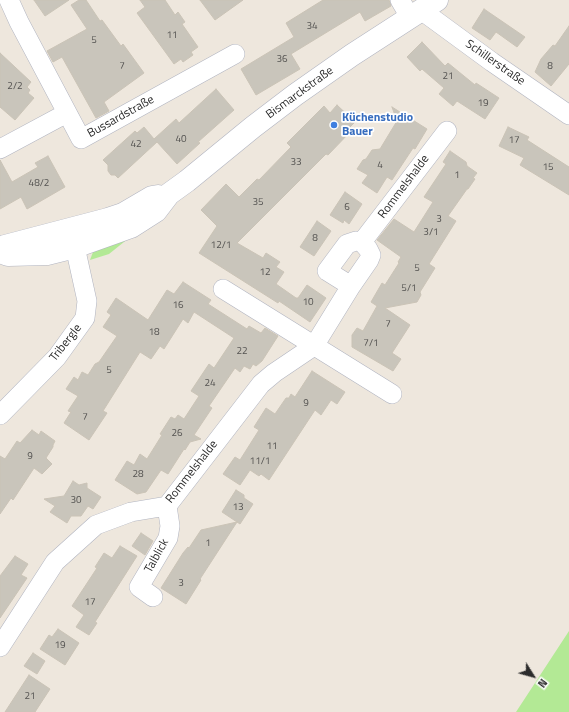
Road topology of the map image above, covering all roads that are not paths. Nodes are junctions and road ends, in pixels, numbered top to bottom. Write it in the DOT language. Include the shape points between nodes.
graph roads {
  1 [pos="9,0"];
  2 [pos="417,7"];
  3 [pos="235,54"];
  4 [pos="567,109"];
  5 [pos="67,113"];
  6 [pos="446,132"];
  7 [pos="0,149"];
  8 [pos="73,238"];
  9 [pos="362,242"];
  10 [pos="0,249"];
  11 [pos="0,252"];
  12 [pos="351,286"];
  13 [pos="223,289"];
  14 [pos="314,346"];
  15 [pos="392,394"];
  16 [pos="0,415"];
  17 [pos="167,506"];
  18 [pos="153,597"];
  19 [pos="0,647"];
  1 -- 5 [label="street, Bussardstraße"];
  2 -- 4 [label="street, Schillerstraße" via="492,62"];
  2 -- 8 [label="street, Bismarckstraße" via="295,95 169,194 152,197"];
  3 -- 5 [label="street, Bussardstraße" via="81,139"];
  5 -- 7 [label="street"];
  6 -- 9 [label="street, Rommelshalde"];
  8 -- 10 [label="street, Bismarckstraße" via="9,245"];
  8 -- 11 [label="street, Bismarckstraße" via="47,254 8,255"];
  8 -- 16 [label="street, Tribergle" via="87,301 85,318 57,357"];
  9 -- 12 [label="street, Rommelshalde" via="371,255"];
  9 -- 12 [label="street" via="347,244 327,271"];
  12 -- 14 [label="street, Rommelshalde"];
  13 -- 14 [label="street"];
  14 -- 15 [label="street"];
  14 -- 17 [label="street, Rommelshalde" via="261,384"];
  17 -- 18 [label="street, Talblick" via="170,526 168,538 139,587"];
  17 -- 19 [label="street, Rommelshalde" via="131,512 96,525 56,562"];
}
